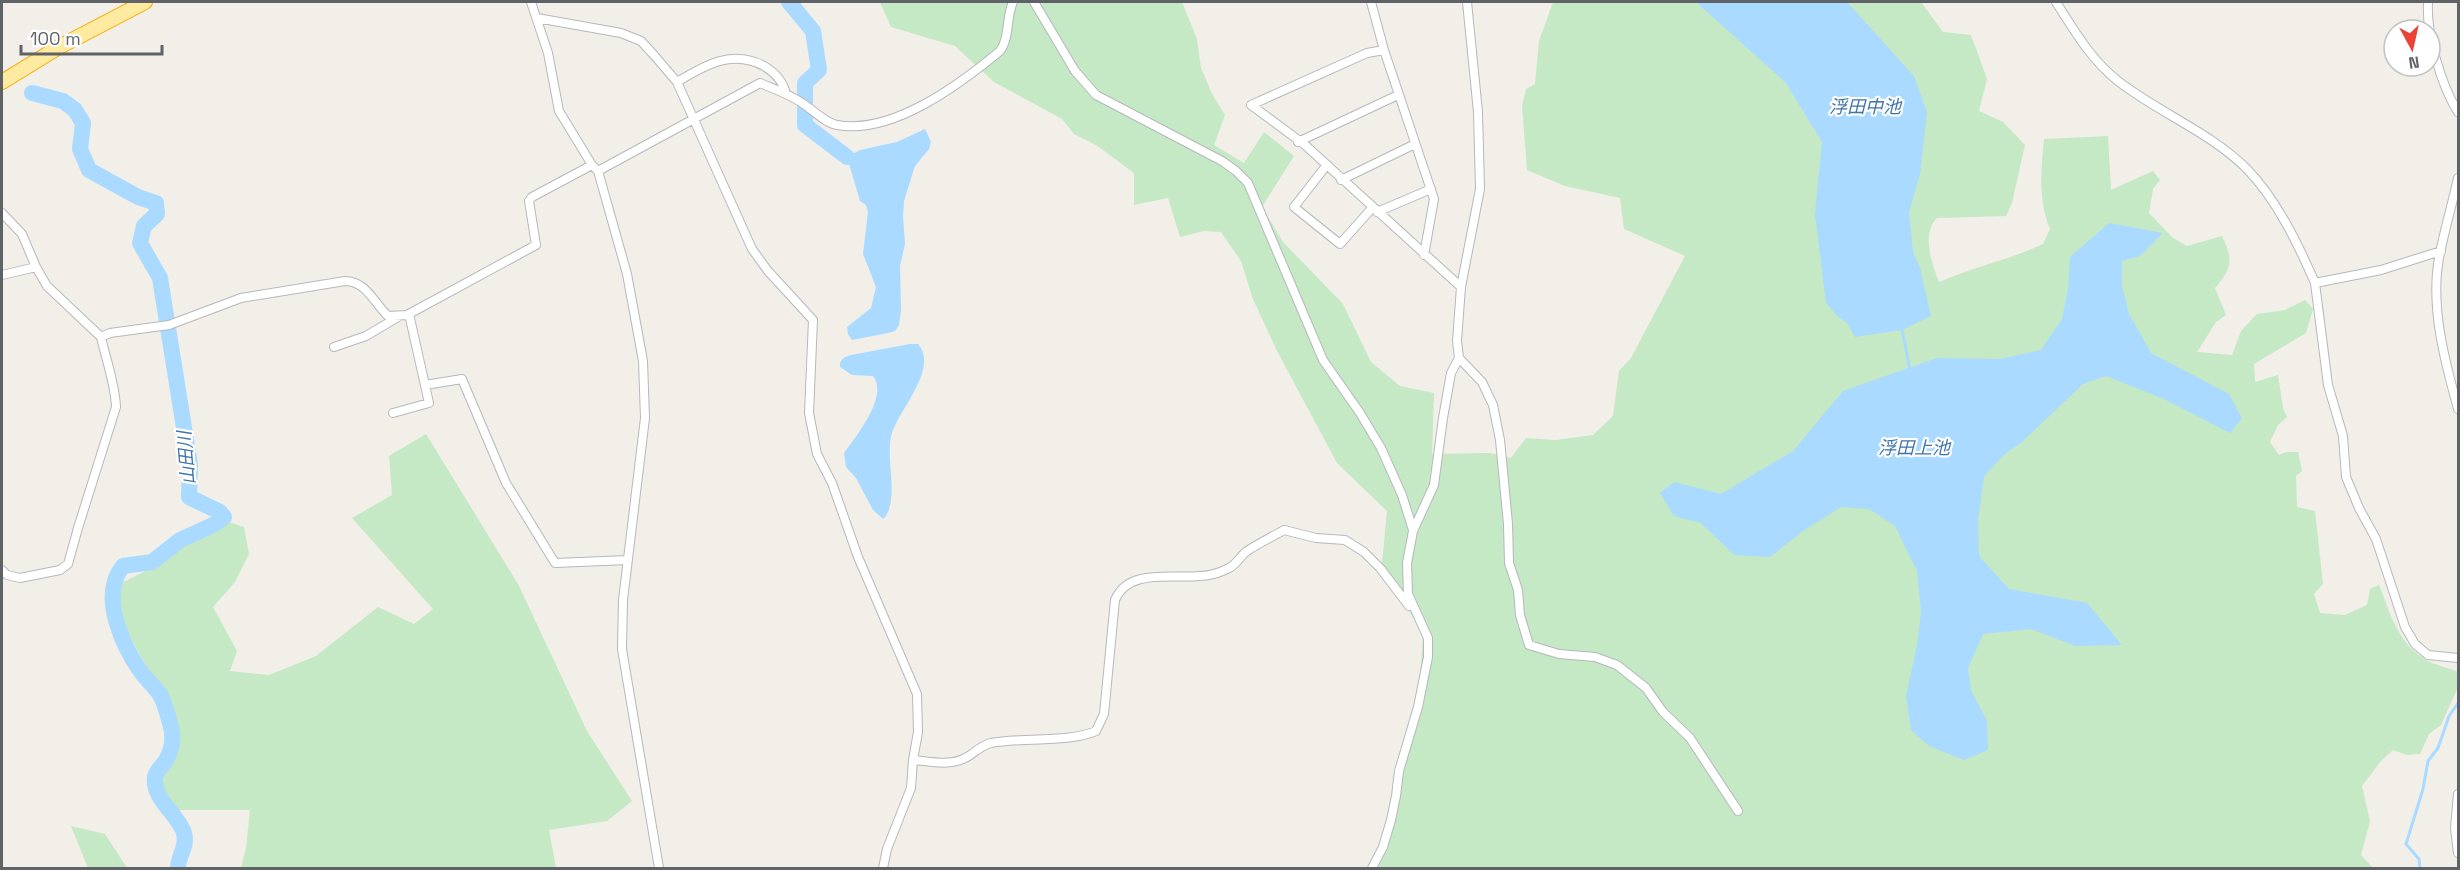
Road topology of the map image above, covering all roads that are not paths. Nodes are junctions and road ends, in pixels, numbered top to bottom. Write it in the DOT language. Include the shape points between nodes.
graph roads {
  1 [pos="145,2"];
  2 [pos="531,2"];
  3 [pos="1013,2"];
  4 [pos="1034,2"];
  5 [pos="1371,2"];
  6 [pos="1467,2"];
  7 [pos="2056,2"];
  8 [pos="2428,2"];
  9 [pos="537,18"];
  10 [pos="1384,50"];
  11 [pos="2,82"];
  12 [pos="676,82"];
  13 [pos="786,94"];
  14 [pos="1398,95"];
  15 [pos="2458,112"];
  16 [pos="694,120"];
  17 [pos="1298,142"];
  18 [pos="1415,144"];
  19 [pos="1326,166"];
  20 [pos="595,168"];
  21 [pos="2458,178"];
  22 [pos="1341,180"];
  23 [pos="1431,189"];
  24 [pos="1375,209"];
  25 [pos="2,213"];
  26 [pos="2441,251"];
  27 [pos="1424,255"];
  28 [pos="36,267"];
  29 [pos="2,275"];
  30 [pos="2315,283"];
  31 [pos="1461,287"];
  32 [pos="409,314"];
  33 [pos="399,317"];
  34 [pos="101,337"];
  35 [pos="334,347"];
  36 [pos="1459,358"];
  37 [pos="425,385"];
  38 [pos="2458,409"];
  39 [pos="393,412"];
  40 [pos="1413,531"];
  41 [pos="628,560"];
  42 [pos="2,570"];
  43 [pos="1422,625"];
  44 [pos="2458,658"];
  45 [pos="913,760"];
  46 [pos="2458,794"];
  47 [pos="1738,811"];
  48 [pos="2458,853"];
  49 [pos="659,868"];
  50 [pos="884,868"];
  51 [pos="1372,868"];
  1 -- 11 [label="highway"];
  2 -- 9 [label="street"];
  3 -- 13 [label="street" via="1000,51 913,112 890,121 835,125"];
  4 -- 40 [label="street" via="1075,71 1096,95 1222,161 1248,183 1323,360 1381,448"];
  5 -- 10 [label="street"];
  6 -- 31 [label="street" via="1481,161 1480,189"];
  7 -- 30 [label="street" via="2074,30 2117,80 2218,144 2248,170 2285,223"];
  8 -- 15 [label="street" via="2433,49"];
  9 -- 12 [label="street" via="621,33 641,41"];
  9 -- 20 [label="street" via="559,111"];
  10 -- 14 [label="street"];
  10 -- 17 [label="street" via="1367,53 1251,105"];
  12 -- 13 [label="street" via="704,65 737,58 768,69 783,81"];
  12 -- 16 [label="street"];
  13 -- 16 [label="street" via="760,83"];
  14 -- 17 [label="street"];
  14 -- 18 [label="street"];
  16 -- 20 [label="street"];
  16 -- 45 [label="street" via="752,249 813,320 809,413 817,454 918,694"];
  17 -- 19 [label="street"];
  18 -- 22 [label="street"];
  18 -- 23 [label="street"];
  19 -- 22 [label="street"];
  19 -- 24 [label="street" via="1294,207 1340,244"];
  20 -- 32 [label="street" via="532,197 529,201 536,245"];
  20 -- 41 [label="street" via="627,274 643,362 645,418"];
  21 -- 26 [label="street"];
  22 -- 24 [label="street"];
  23 -- 24 [label="street"];
  23 -- 27 [label="street" via="1434,200"];
  24 -- 27 [label="street"];
  25 -- 28 [label="street" via="22,234"];
  26 -- 30 [label="street" via="2381,270"];
  26 -- 38 [label="street" via="2437,308"];
  27 -- 31 [label="street"];
  28 -- 29 [label="street"];
  28 -- 34 [label="street" via="47,286"];
  30 -- 44 [label="street" via="2328,385 2343,436 2346,477 2380,548 2410,635 2428,655"];
  31 -- 36 [label="street"];
  32 -- 33 [label="street"];
  32 -- 37 [label="street"];
  33 -- 34 [label="street" via="388,316 363,287 345,280 241,298 165,325"];
  33 -- 35 [label="street" via="366,336"];
  34 -- 42 [label="street" via="116,388 116,407 72,555 60,570 20,578"];
  36 -- 40 [label="street" via="1451,373 1434,485"];
  36 -- 47 [label="street" via="1482,382 1493,405 1500,440 1509,563 1529,645 1617,665 1646,688 1663,712 1690,738"];
  37 -- 39 [label="street" via="429,403"];
  37 -- 41 [label="street" via="462,379 506,483 555,563"];
  40 -- 43 [label="street" via="1407,563 1408,594"];
  41 -- 49 [label="street" via="622,649"];
  43 -- 45 [label="street" via="1380,568 1354,546 1345,540 1284,530 1245,553 1226,570 1200,576 1137,580 1119,590 1104,714 1096,731 990,743 962,759"];
  43 -- 51 [label="street" via="1428,638 1428,657 1418,706 1399,771 1391,820"];
  45 -- 50 [label="street" via="912,788 887,849"];
  46 -- 48 [label="street" via="2454,828"];
}
